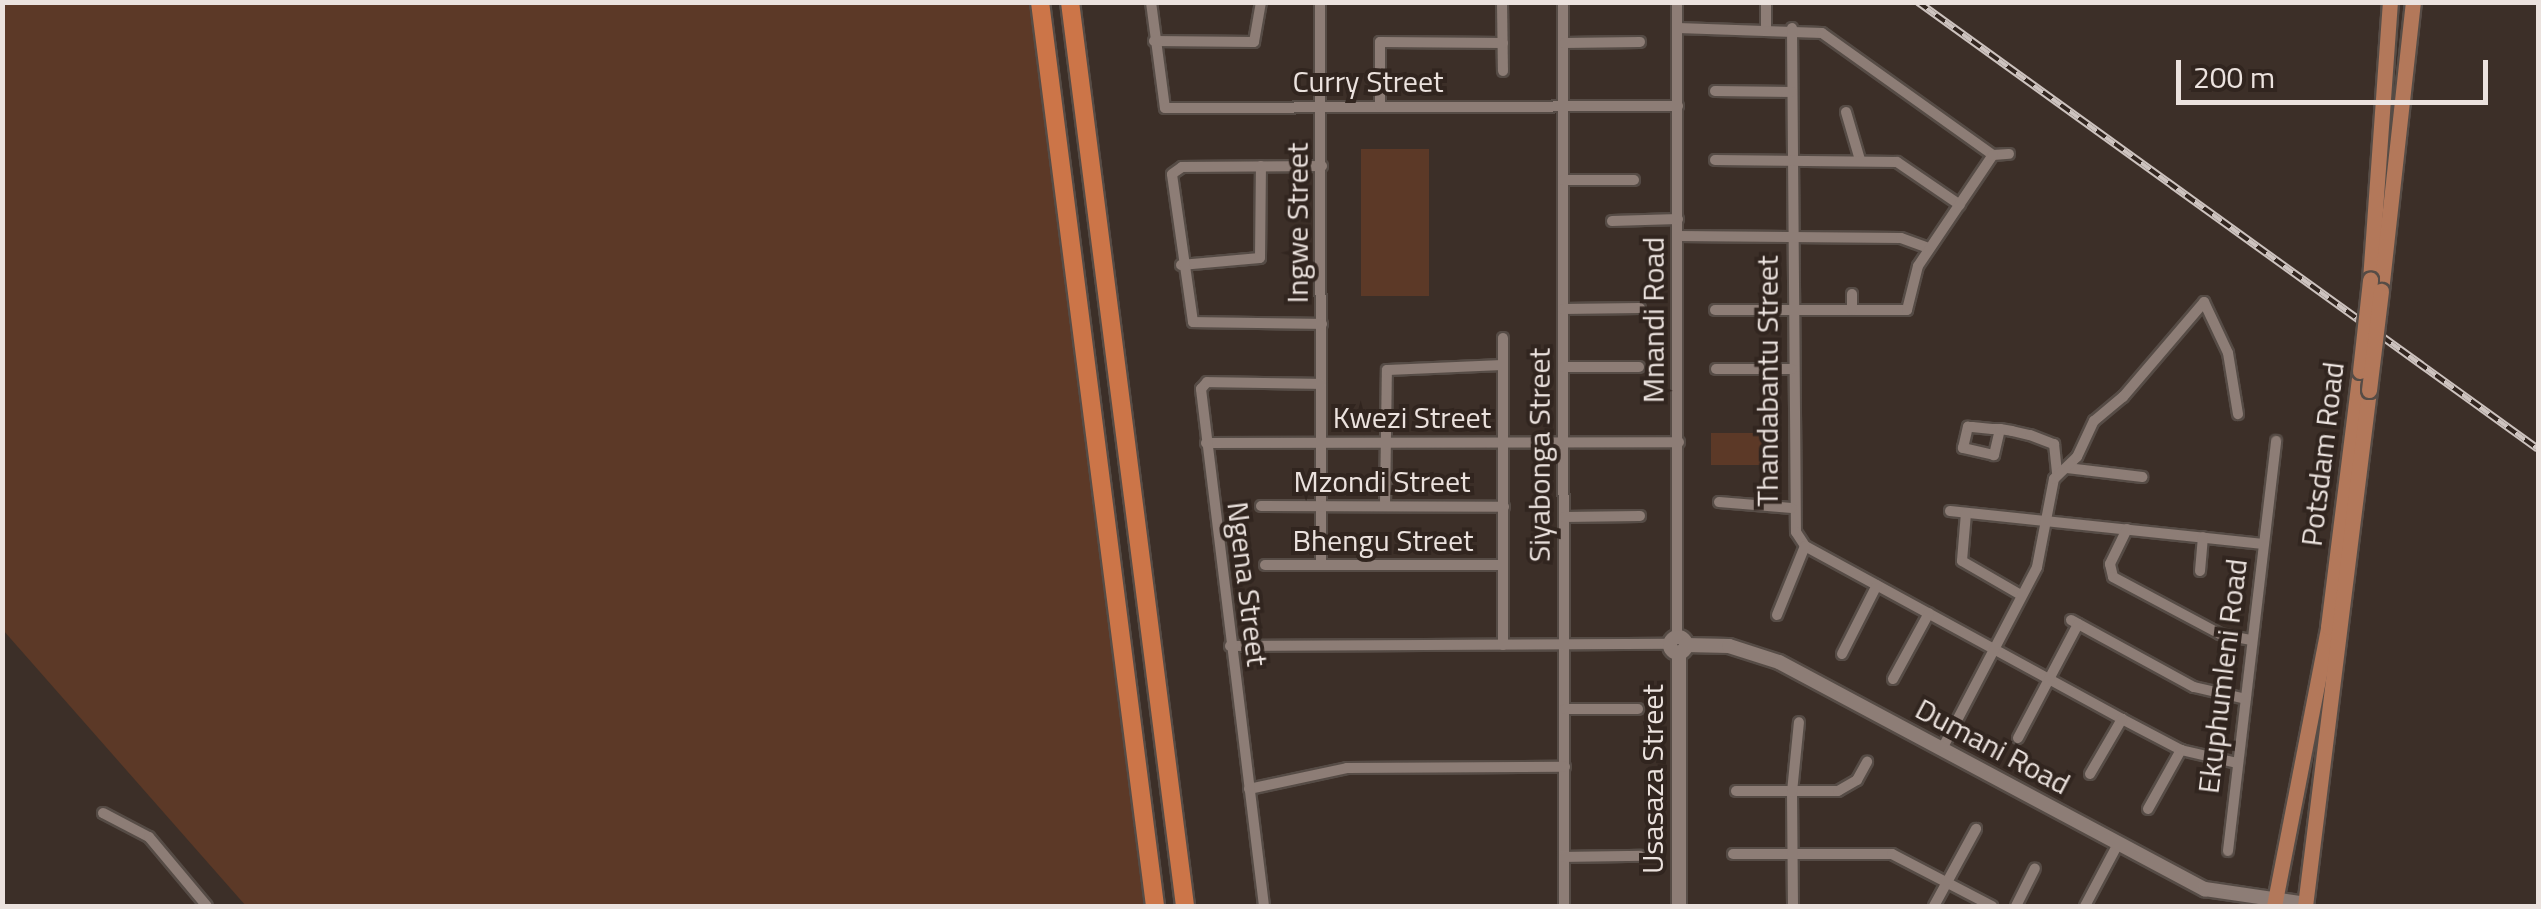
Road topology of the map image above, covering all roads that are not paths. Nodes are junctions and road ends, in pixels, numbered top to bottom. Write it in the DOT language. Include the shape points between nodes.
graph roads {
  1 [pos="1040,2"];
  2 [pos="1070,2"];
  3 [pos="1151,2"];
  4 [pos="1260,2"];
  5 [pos="1320,2"];
  6 [pos="1502,2"];
  7 [pos="1563,2"];
  8 [pos="1677,2"];
  9 [pos="1766,2"];
  10 [pos="2390,2"];
  11 [pos="2413,2"];
  12 [pos="1678,28"];
  13 [pos="1766,28"];
  14 [pos="1792,28"];
  15 [pos="1371,30"];
  16 [pos="1154,40"];
  17 [pos="1380,42"];
  18 [pos="1503,42"];
  19 [pos="1640,42"];
  20 [pos="1564,43"];
  21 [pos="1503,71"];
  22 [pos="1715,90"];
  23 [pos="1792,92"];
  24 [pos="1322,106"];
  25 [pos="1380,106"];
  26 [pos="1564,106"];
  27 [pos="1678,106"];
  28 [pos="1846,112"];
  29 [pos="2009,154"];
  30 [pos="1994,156"];
  31 [pos="1715,160"];
  32 [pos="1860,160"];
  33 [pos="1790,162"];
  34 [pos="1261,166"];
  35 [pos="1322,166"];
  36 [pos="1564,180"];
  37 [pos="1634,180"];
  38 [pos="1960,205"];
  39 [pos="1678,219"];
  40 [pos="1612,221"];
  41 [pos="1678,236"];
  42 [pos="1791,237"];
  43 [pos="1929,248"];
  44 [pos="1181,265"];
  45 [pos="2376,285"];
  46 [pos="1852,294"];
  47 [pos="1640,308"];
  48 [pos="1563,309"];
  49 [pos="1715,310"];
  50 [pos="1792,310"];
  51 [pos="1852,310"];
  52 [pos="1322,324"];
  53 [pos="1503,338"];
  54 [pos="1377,360"];
  55 [pos="1503,365"];
  56 [pos="1443,366"];
  57 [pos="1563,367"];
  58 [pos="1639,367"];
  59 [pos="1716,369"];
  60 [pos="1386,370"];
  61 [pos="1792,370"];
  62 [pos="1442,382"];
  63 [pos="1321,384"];
  64 [pos="2238,414"];
  65 [pos="2000,430"];
  66 [pos="2276,441"];
  67 [pos="1384,442"];
  68 [pos="1504,442"];
  69 [pos="1562,442"];
  70 [pos="1678,442"];
  71 [pos="1321,443"];
  72 [pos="1206,444"];
  73 [pos="2059,475"];
  74 [pos="2142,477"];
  75 [pos="1719,502"];
  76 [pos="1321,505"];
  77 [pos="1261,506"];
  78 [pos="1385,506"];
  79 [pos="1504,507"];
  80 [pos="1792,508"];
  81 [pos="1950,511"];
  82 [pos="1966,513"];
  83 [pos="1640,516"];
  84 [pos="1564,517"];
  85 [pos="2049,524"];
  86 [pos="2127,529"];
  87 [pos="2203,537"];
  88 [pos="2263,544"];
  89 [pos="1805,546"];
  90 [pos="1265,565"];
  91 [pos="1322,565"];
  92 [pos="1502,565"];
  93 [pos="2200,571"];
  94 [pos="1876,585"];
  95 [pos="2021,595"];
  96 [pos="1929,613"];
  97 [pos="1777,615"];
  98 [pos="2251,640"];
  99 [pos="1566,644"];
  100 [pos="1503,645"];
  101 [pos="1678,645"];
  102 [pos="1230,646"];
  103 [pos="1994,648"];
  104 [pos="1842,654"];
  105 [pos="2049,677"];
  106 [pos="1894,679"];
  107 [pos="2246,699"];
  108 [pos="1565,709"];
  109 [pos="1638,709"];
  110 [pos="2122,720"];
  111 [pos="1799,722"];
  112 [pos="2018,738"];
  113 [pos="1942,749"];
  114 [pos="2182,750"];
  115 [pos="1866,762"];
  116 [pos="2236,763"];
  117 [pos="1565,767"];
  118 [pos="2090,774"];
  119 [pos="1249,789"];
  120 [pos="1736,791"];
  121 [pos="1792,792"];
  122 [pos="2148,809"];
  123 [pos="102,813"];
  124 [pos="1976,829"];
  125 [pos="2118,844"];
  126 [pos="2228,851"];
  127 [pos="1792,852"];
  128 [pos="1733,854"];
  129 [pos="1640,856"];
  130 [pos="1564,858"];
  131 [pos="2035,868"];
  132 [pos="1947,882"];
  133 [pos="2274,903"];
  134 [pos="2305,905"];
  135 [pos="207,906"];
  136 [pos="1155,906"];
  137 [pos="1185,906"];
  138 [pos="1264,906"];
  139 [pos="1564,906"];
  140 [pos="1679,906"];
  141 [pos="1793,906"];
  142 [pos="1934,906"];
  143 [pos="1992,906"];
  144 [pos="2016,906"];
  145 [pos="2085,906"];
  1 -- 136 [label="highway"];
  2 -- 137 [label="highway"];
  3 -- 16 [label="street, Curry Street"];
  4 -- 16 [label="street" via="1260,36 1251,43"];
  5 -- 24 [label="street, Ingwe Street"];
  6 -- 18 [label="street"];
  7 -- 20 [label="street, Siyabonga Street"];
  8 -- 12 [label="street, Mnandi Road"];
  9 -- 13 [label="street"];
  10 -- 45 [label="main road, Potsdam Road"];
  11 -- 45 [label="main road, Potsdam Road"];
  12 -- 13 [label="street"];
  12 -- 27 [label="street, Mnandi Road"];
  13 -- 14 [label="street"];
  14 -- 23 [label="street, Thandabantu Street"];
  14 -- 30 [label="street" via="1829,38"];
  15 -- 17 [label="street"];
  16 -- 24 [label="street, Curry Street" via="1165,108"];
  17 -- 18 [label="street"];
  17 -- 25 [label="street"];
  18 -- 21 [label="street"];
  19 -- 20 [label="street"];
  20 -- 26 [label="street, Siyabonga Street"];
  22 -- 23 [label="street"];
  23 -- 33 [label="street, Thandabantu Street"];
  24 -- 25 [label="street, Curry Street"];
  24 -- 35 [label="street, Ingwe Street"];
  25 -- 26 [label="street, Curry Street"];
  26 -- 27 [label="street, Curry Street"];
  26 -- 36 [label="street, Siyabonga Street"];
  27 -- 39 [label="street, Mnandi Road"];
  28 -- 32 [label="street"];
  29 -- 30 [label="street"];
  30 -- 38 [label="street"];
  31 -- 33 [label="street"];
  32 -- 33 [label="street"];
  32 -- 38 [label="street" via="1904,164"];
  33 -- 42 [label="street, Thandabantu Street"];
  34 -- 35 [label="street"];
  34 -- 44 [label="street" via="1260,258"];
  34 -- 44 [label="street" via="1173,170"];
  35 -- 52 [label="street, Ingwe Street"];
  36 -- 37 [label="street"];
  36 -- 48 [label="street, Siyabonga Street"];
  38 -- 43 [label="street"];
  39 -- 40 [label="street"];
  39 -- 41 [label="street, Mnandi Road"];
  41 -- 42 [label="street"];
  41 -- 70 [label="street, Mnandi Road"];
  42 -- 43 [label="street" via="1902,238"];
  42 -- 50 [label="street, Thandabantu Street"];
  43 -- 51 [label="street" via="1907,310"];
  44 -- 52 [label="street" via="1186,309 1196,325"];
  45 -- 133 [label="main road, Potsdam Road, bridge" via="2328,627"];
  45 -- 134 [label="main road, Potsdam Road, bridge"];
  46 -- 51 [label="street"];
  47 -- 48 [label="street"];
  48 -- 57 [label="street, Siyabonga Street"];
  49 -- 50 [label="street"];
  50 -- 51 [label="street"];
  50 -- 61 [label="street, Thandabantu Street"];
  52 -- 63 [label="street, Ingwe Street"];
  53 -- 55 [label="street"];
  54 -- 60 [label="street"];
  55 -- 56 [label="street"];
  55 -- 68 [label="street"];
  56 -- 60 [label="street"];
  56 -- 62 [label="street"];
  57 -- 58 [label="street"];
  57 -- 69 [label="street, Siyabonga Street"];
  59 -- 61 [label="street"];
  60 -- 67 [label="street"];
  61 -- 80 [label="street, Thandabantu Street"];
  63 -- 71 [label="street, Ingwe Street"];
  63 -- 72 [label="street, Ngena Street" via="1207,382 1200,399"];
  64 -- 73 [label="street" via="2228,352 2204,302 2124,397 2094,421"];
  65 -- 73 [label="street" via="2052,442"];
  66 -- 88 [label="street, Ekuphumleni Road"];
  67 -- 68 [label="street, Kwezi Street"];
  67 -- 71 [label="street, Kwezi Street"];
  67 -- 78 [label="street"];
  68 -- 69 [label="street, Kwezi Street"];
  68 -- 79 [label="street"];
  69 -- 70 [label="street, Kwezi Street"];
  69 -- 84 [label="street, Siyabonga Street"];
  70 -- 101 [label="street, Mnandi Road"];
  71 -- 72 [label="street, Kwezi Street"];
  71 -- 76 [label="street, Ingwe Street"];
  72 -- 102 [label="street, Ngena Street"];
  73 -- 74 [label="street"];
  73 -- 85 [label="street"];
  75 -- 80 [label="street"];
  76 -- 77 [label="street, Mzondi Street"];
  76 -- 78 [label="street, Mzondi Street"];
  76 -- 91 [label="street, Ingwe Street"];
  78 -- 79 [label="street, Mzondi Street"];
  79 -- 92 [label="street"];
  80 -- 89 [label="street, Thandabantu Street"];
  81 -- 82 [label="street"];
  82 -- 85 [label="street"];
  82 -- 95 [label="street" via="1962,560"];
  83 -- 84 [label="street"];
  84 -- 99 [label="street, Siyabonga Street"];
  85 -- 86 [label="street"];
  85 -- 95 [label="street" via="2038,567"];
  86 -- 87 [label="street"];
  86 -- 98 [label="street" via="2110,564 2113,577 2220,634"];
  87 -- 88 [label="street"];
  87 -- 93 [label="street"];
  88 -- 98 [label="street, Ekuphumleni Road"];
  89 -- 94 [label="street, Thandabantu Street"];
  89 -- 97 [label="street"];
  90 -- 91 [label="street, Bhengu Street"];
  91 -- 92 [label="street, Bhengu Street"];
  92 -- 100 [label="street"];
  94 -- 96 [label="street, Thandabantu Street"];
  94 -- 104 [label="street"];
  95 -- 103 [label="street"];
  96 -- 103 [label="street, Thandabantu Street"];
  96 -- 106 [label="street"];
  98 -- 107 [label="street, Ekuphumleni Road"];
  99 -- 100 [label="street, Dumani Road"];
  99 -- 101 [label="street, Dumani Road"];
  99 -- 108 [label="street, Siyabonga Street"];
  100 -- 102 [label="street, Dumani Road"];
  101 -- 113 [label="street, Dumani Road" via="1729,646 1779,662"];
  101 -- 140 [label="street, Usasaza Street"];
  102 -- 119 [label="street, Ngena Street"];
  103 -- 105 [label="street, Thandabantu Street"];
  103 -- 113 [label="street"];
  105 -- 107 [label="street" via="2075,622 2194,687"];
  105 -- 110 [label="street, Thandabantu Street"];
  105 -- 112 [label="street"];
  107 -- 116 [label="street, Ekuphumleni Road"];
  108 -- 109 [label="street"];
  108 -- 117 [label="street, Siyabonga Street"];
  110 -- 114 [label="street, Thandabantu Street"];
  110 -- 118 [label="street"];
  111 -- 121 [label="street"];
  113 -- 125 [label="street, Dumani Road"];
  114 -- 116 [label="street, Thandabantu Street"];
  114 -- 122 [label="street"];
  115 -- 121 [label="street" via="1846,788"];
  116 -- 126 [label="street, Ekuphumleni Road"];
  117 -- 119 [label="street" via="1346,768"];
  117 -- 130 [label="street, Siyabonga Street"];
  119 -- 138 [label="street, Ngena Street"];
  120 -- 121 [label="street"];
  121 -- 127 [label="street"];
  123 -- 135 [label="street" via="149,837"];
  124 -- 132 [label="street"];
  125 -- 133 [label="street, Dumani Road" via="2205,889"];
  125 -- 145 [label="street"];
  127 -- 128 [label="street"];
  127 -- 132 [label="street" via="1886,852"];
  127 -- 141 [label="street"];
  129 -- 130 [label="street"];
  130 -- 139 [label="street, Siyabonga Street"];
  131 -- 144 [label="street"];
  132 -- 142 [label="street"];
  132 -- 143 [label="street"];
  133 -- 134 [label="street, Dumani Road"];
}
